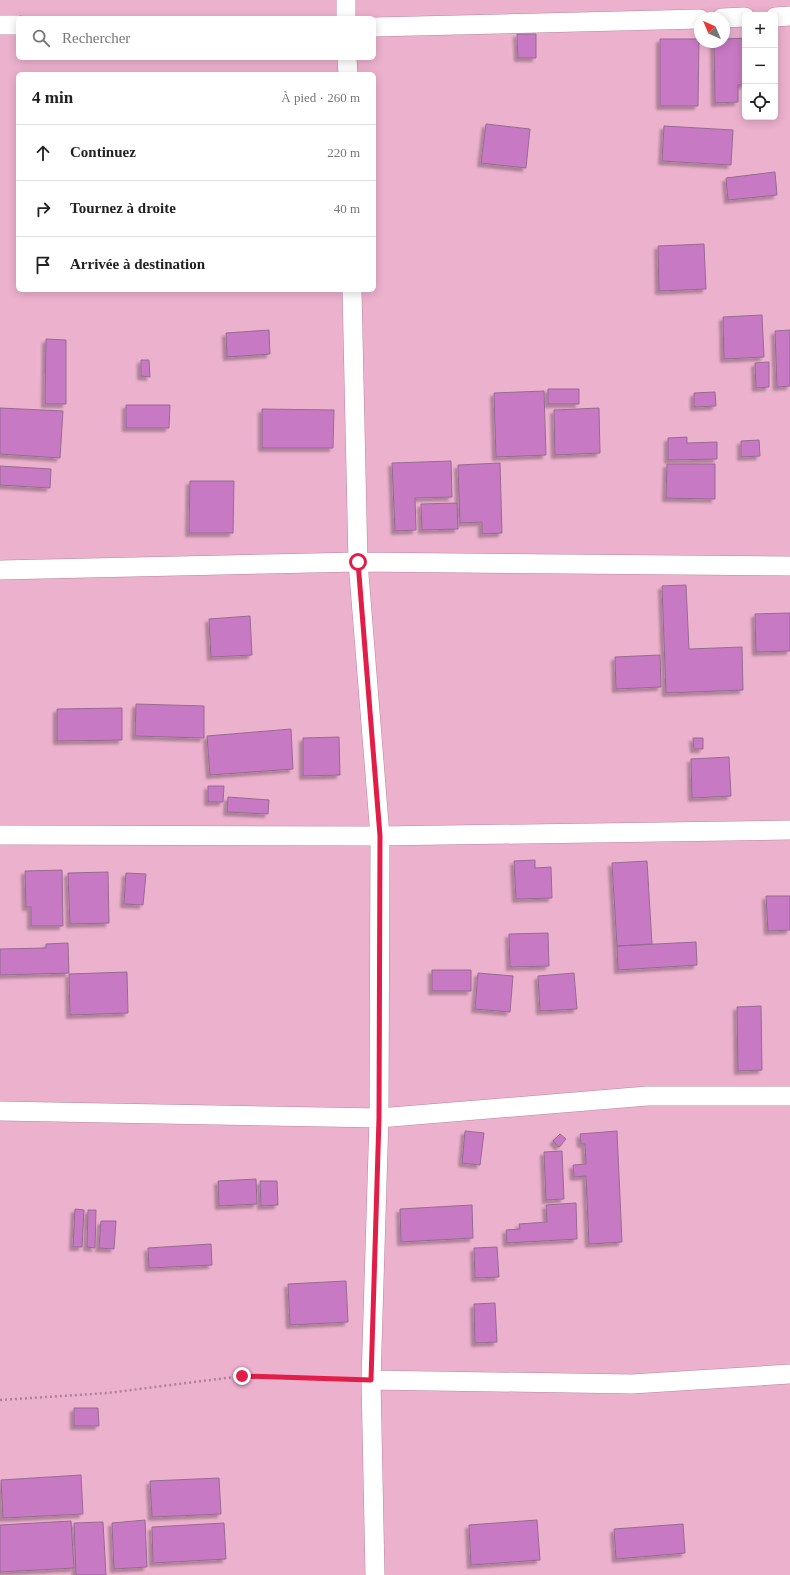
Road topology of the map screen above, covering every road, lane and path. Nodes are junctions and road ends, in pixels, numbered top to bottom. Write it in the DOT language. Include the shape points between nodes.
graph roads {
  1 [pos="346,0"];
  2 [pos="346,16"];
  3 [pos="790,16"];
  4 [pos="742,17"];
  5 [pos="778,17"];
  6 [pos="730,18"];
  7 [pos="694,19"];
  8 [pos="0,25"];
  9 [pos="16,25"];
  10 [pos="376,27"];
  11 [pos="347,60"];
  12 [pos="348,72"];
  13 [pos="352,292"];
  14 [pos="358,562"];
  15 [pos="790,566"];
  16 [pos="0,570"];
  17 [pos="790,830"];
  18 [pos="0,835"];
  19 [pos="380,836"];
  20 [pos="790,1096"];
  21 [pos="0,1111"];
  22 [pos="379,1118"];
  23 [pos="790,1374"];
  24 [pos="371,1380"];
  25 [pos="0,1400"];
  26 [pos="375,1575"];
  1 -- 2 [label="street"];
  3 -- 5 [label="street"];
  4 -- 6 [label="street"];
  7 -- 10 [label="street"];
  8 -- 9 [label="street"];
  11 -- 12 [label="street"];
  13 -- 14 [label="street"];
  14 -- 15 [label="street"];
  14 -- 16 [label="street"];
  14 -- 19 [label="street"];
  17 -- 19 [label="street"];
  18 -- 19 [label="street"];
  19 -- 22 [label="street"];
  20 -- 22 [label="street" via="647,1096"];
  21 -- 22 [label="street"];
  22 -- 24 [label="street"];
  23 -- 24 [label="street" via="632,1384"];
  24 -- 25 [label="path" via="242,1376 108,1393"];
  24 -- 26 [label="street"];
}
